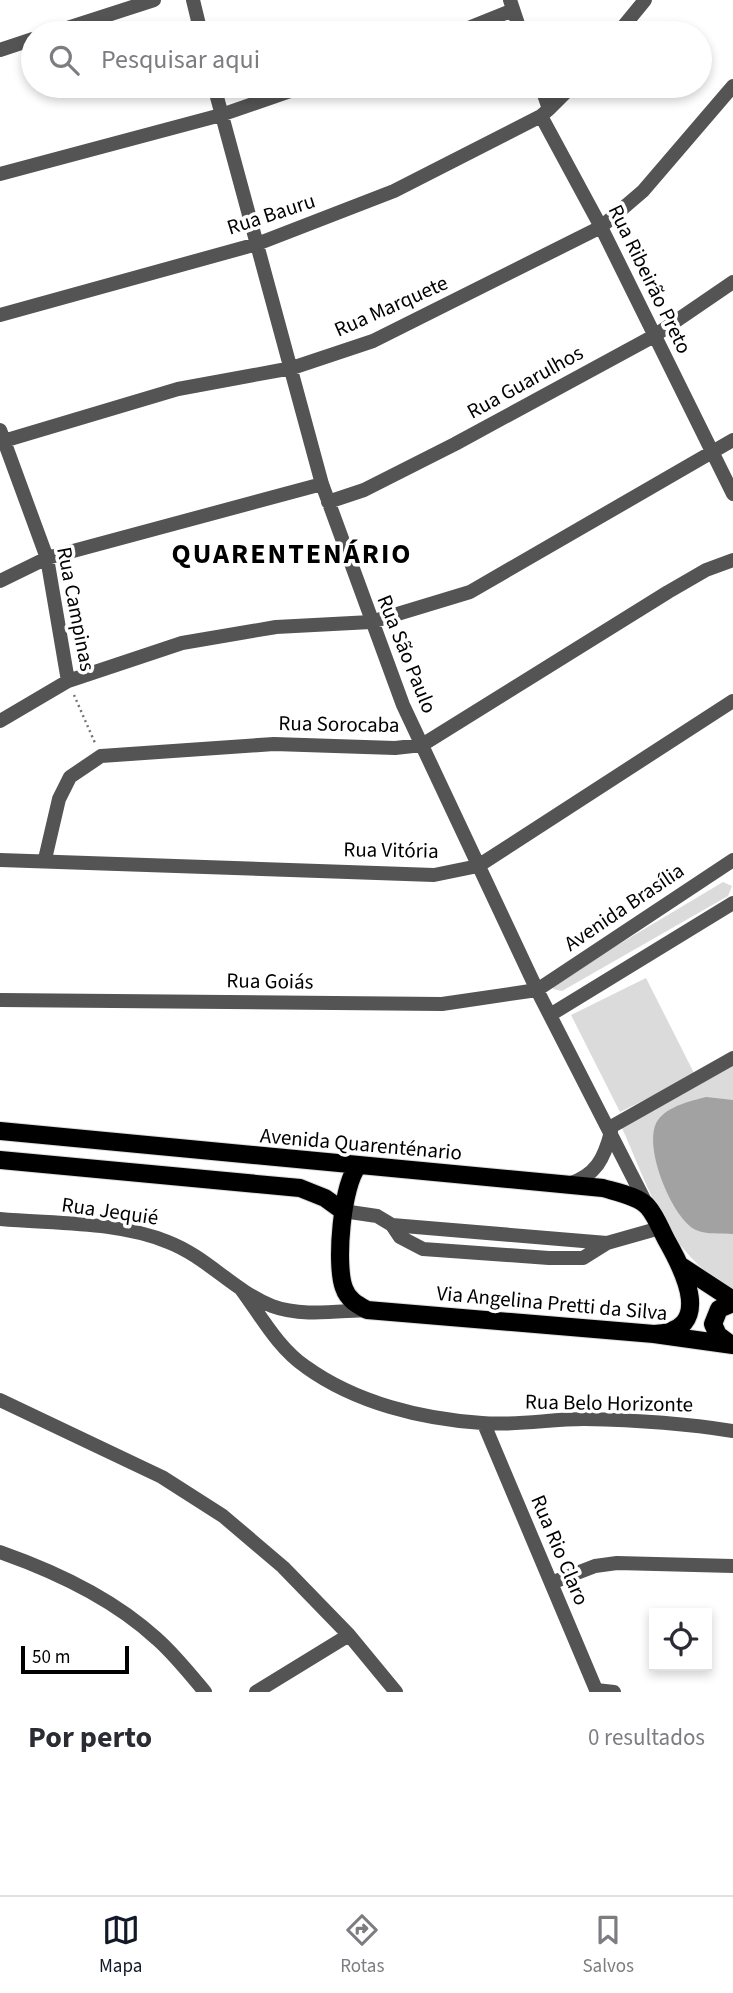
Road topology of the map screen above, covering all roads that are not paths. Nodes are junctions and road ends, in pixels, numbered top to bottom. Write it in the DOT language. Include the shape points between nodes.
graph roads {
  1 [pos="154,0"];
  2 [pos="193,0"];
  3 [pos="645,0"];
  4 [pos="511,5"];
  5 [pos="89,21"];
  6 [pos="198,21"];
  7 [pos="480,21"];
  8 [pos="628,21"];
  9 [pos="21,43"];
  10 [pos="0,50"];
  11 [pos="733,86"];
  12 [pos="217,98"];
  13 [pos="270,98"];
  14 [pos="543,98"];
  15 [pos="560,98"];
  16 [pos="545,112"];
  17 [pos="221,115"];
  18 [pos="0,174"];
  19 [pos="601,227"];
  20 [pos="257,244"];
  21 [pos="733,282"];
  22 [pos="0,315"];
  23 [pos="654,335"];
  24 [pos="292,368"];
  25 [pos="1,438"];
  26 [pos="733,440"];
  27 [pos="713,452"];
  28 [pos="322,484"];
  29 [pos="733,494"];
  30 [pos="328,502"];
  31 [pos="47,558"];
  32 [pos="733,560"];
  33 [pos="0,581"];
  34 [pos="371,622"];
  35 [pos="68,681"];
  36 [pos="733,701"];
  37 [pos="0,721"];
  38 [pos="422,745"];
  39 [pos="46,859"];
  40 [pos="0,860"];
  41 [pos="478,866"];
  42 [pos="730,868"];
  43 [pos="733,903"];
  44 [pos="537,990"];
  45 [pos="0,1000"];
  46 [pos="550,1015"];
  47 [pos="733,1058"];
  48 [pos="610,1130"];
  49 [pos="0,1131"];
  50 [pos="0,1160"];
  51 [pos="358,1166"];
  52 [pos="563,1186"];
  53 [pos="647,1205"];
  54 [pos="343,1211"];
  55 [pos="0,1219"];
  56 [pos="392,1225"];
  57 [pos="660,1228"];
  58 [pos="607,1242"];
  59 [pos="681,1266"];
  60 [pos="241,1289"];
  61 [pos="733,1302"];
  62 [pos="367,1310"];
  63 [pos="654,1334"];
  64 [pos="732,1345"];
  65 [pos="0,1400"];
  66 [pos="484,1424"];
  67 [pos="733,1430"];
  68 [pos="0,1552"];
  69 [pos="733,1566"];
  70 [pos="551,1583"];
  71 [pos="349,1635"];
  72 [pos="596,1691"];
  73 [pos="205,1692"];
  74 [pos="256,1692"];
  75 [pos="396,1692"];
  76 [pos="614,1692"];
  1 -- 5 [label="street"];
  2 -- 6 [label="street"];
  3 -- 8 [label="street"];
  4 -- 7 [label="street"];
  9 -- 10 [label="street"];
  11 -- 19 [label="street, Rua Marquete" via="643,191"];
  12 -- 17 [label="street, Rua São Paulo"];
  13 -- 17 [label="street"];
  14 -- 16 [label="street, Rua Ribeirão Preto"];
  15 -- 16 [label="street, Rua Bauru"];
  16 -- 19 [label="street, Rua Ribeirão Preto"];
  16 -- 20 [label="street, Rua Bauru" via="394,191"];
  17 -- 18 [label="street"];
  17 -- 20 [label="street, Rua São Paulo"];
  19 -- 23 [label="street, Rua Ribeirão Preto"];
  19 -- 24 [label="street, Rua Marquete" via="373,341"];
  20 -- 22 [label="street, Rua Bauru"];
  20 -- 24 [label="street, Rua São Paulo"];
  21 -- 23 [label="street, Rua Guarulhos"];
  23 -- 27 [label="street, Rua Ribeirão Preto"];
  23 -- 30 [label="street, Rua Guarulhos" via="387,478"];
  24 -- 25 [label="street, Rua Marquete" via="178,390"];
  24 -- 28 [label="street, Rua São Paulo"];
  25 -- 31 [label="street, Rua Campinas"];
  26 -- 27 [label="street"];
  27 -- 29 [label="street, Rua Ribeirão Preto"];
  27 -- 34 [label="street" via="470,592"];
  28 -- 30 [label="street, Rua São Paulo"];
  28 -- 31 [label="street"];
  30 -- 34 [label="street, Rua São Paulo"];
  31 -- 33 [label="street"];
  31 -- 35 [label="street, Rua Campinas"];
  32 -- 38 [label="street, Rua Sorocaba" via="668,592"];
  34 -- 35 [label="street" via="276,627 182,643"];
  34 -- 38 [label="street, Rua São Paulo"];
  35 -- 37 [label="street"];
  36 -- 41 [label="street, Rua Vitória"];
  38 -- 39 [label="street, Rua Sorocaba" via="274,744 101,756 70,777 59,799"];
  38 -- 41 [label="street, Rua São Paulo"];
  39 -- 40 [label="street, Rua Vitória"];
  39 -- 41 [label="street, Rua Vitória" via="435,875"];
  41 -- 44 [label="street, Rua São Paulo"];
  42 -- 44 [label="street, Avenida Brasília"];
  43 -- 46 [label="street"];
  44 -- 45 [label="street, Rua Goiás" via="442,1004"];
  44 -- 46 [label="street, Rua São Paulo"];
  46 -- 48 [label="street, Rua São Paulo"];
  47 -- 48 [label="street"];
  48 -- 52 [label="street" via="595,1170 585,1179"];
  48 -- 53 [label="street, Rua São Paulo"];
  49 -- 51 [label="main road, Avenida Quarenténario"];
  50 -- 54 [label="main road" via="300,1188"];
  51 -- 52 [label="main road, Avenida Quarenténario"];
  51 -- 54 [label="main road" via="349,1179"];
  52 -- 53 [label="main road, Avenida Quarenténario" via="603,1188"];
  53 -- 57 [label="main road"];
  54 -- 56 [label="street" via="377,1216"];
  54 -- 62 [label="main road" via="343,1288"];
  55 -- 60 [label="street, Rua Jequié" via="145,1235 197,1256"];
  56 -- 58 [label="street"];
  56 -- 58 [label="street" via="400,1237 423,1249 501,1256 583,1258"];
  57 -- 58 [label="street"];
  57 -- 59 [label="main road"];
  59 -- 61 [label="main road"];
  59 -- 63 [label="main road" via="690,1291 688,1314 674,1330"];
  60 -- 62 [label="street" via="272,1306 291,1310"];
  60 -- 66 [label="street, Rua Belo Horizonte" via="284,1349 338,1387 413,1413"];
  61 -- 64 [label="main road" via="719,1309 713,1324 718,1335"];
  62 -- 63 [label="main road, Via Angelina Pretti da Silva"];
  63 -- 64 [label="main road, Via Angelina Pretti da Silva"];
  65 -- 71 [label="street" via="162,1477 223,1516 284,1567"];
  66 -- 67 [label="street, Rua Belo Horizonte" via="581,1419"];
  66 -- 70 [label="street, Rua Rio Claro"];
  68 -- 73 [label="street" via="114,1607 157,1639"];
  69 -- 70 [label="street" via="617,1563"];
  70 -- 72 [label="street, Rua Rio Claro"];
  71 -- 74 [label="street"];
  71 -- 75 [label="street"];
  72 -- 76 [label="street"];
}
